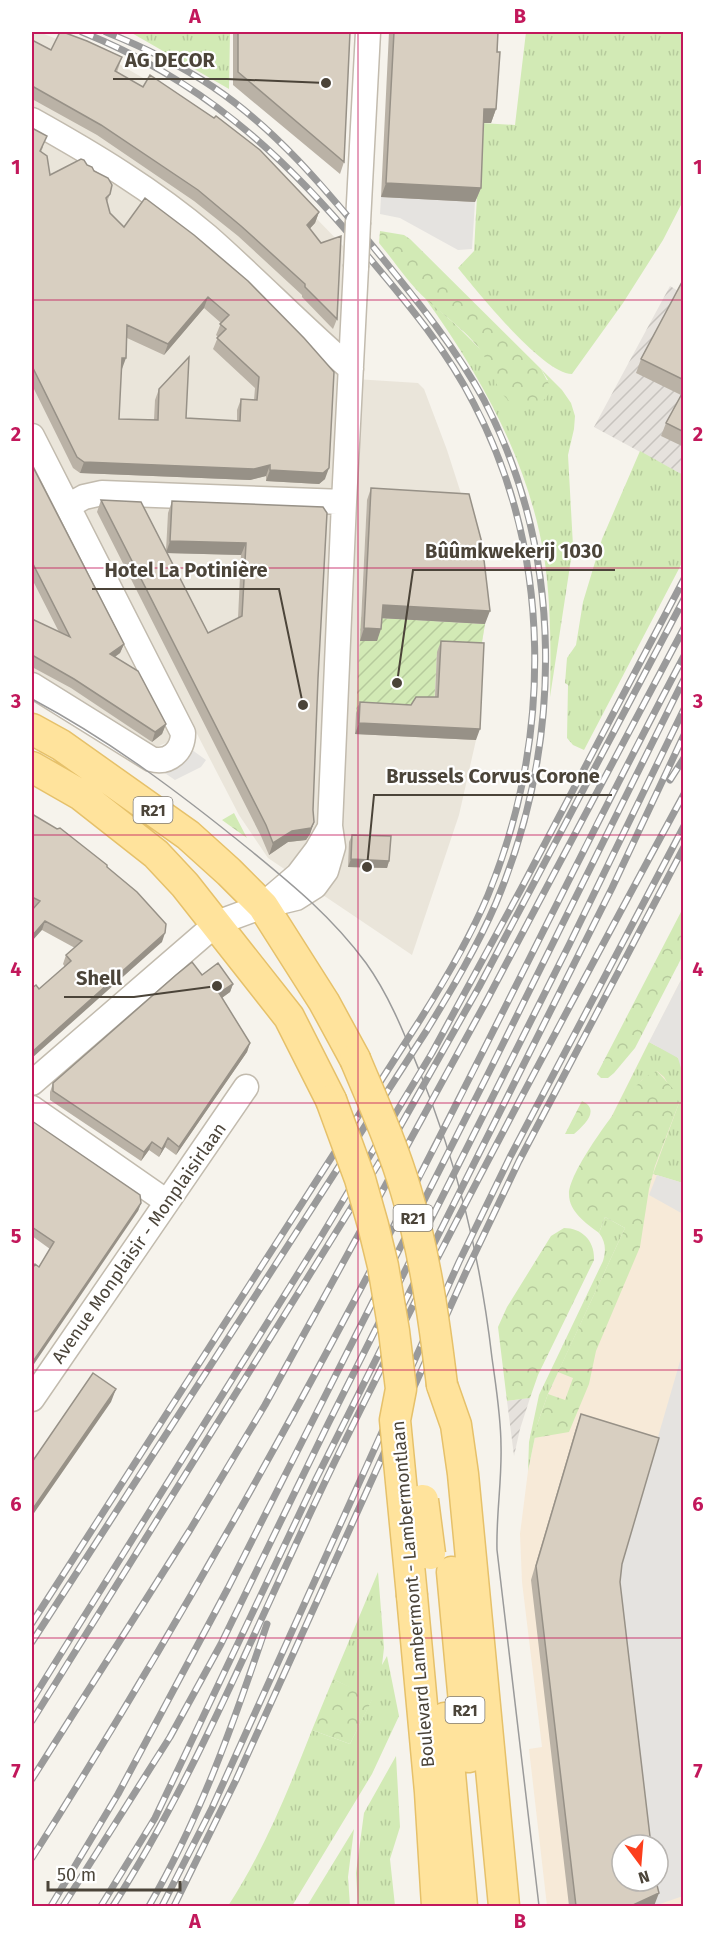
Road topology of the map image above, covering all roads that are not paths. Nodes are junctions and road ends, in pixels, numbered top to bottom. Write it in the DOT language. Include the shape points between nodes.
graph roads {
  1 [pos="368,32"];
  2 [pos="32,120"];
  3 [pos="351,369"];
  4 [pos="32,436"];
  5 [pos="344,502"];
  6 [pos="68,506"];
  7 [pos="32,685"];
  8 [pos="32,729"];
  9 [pos="32,767"];
  10 [pos="262,906"];
  11 [pos="217,923"];
  12 [pos="32,1083"];
  13 [pos="246,1087"];
  14 [pos="32,1108"];
  15 [pos="167,1202"];
  16 [pos="442,1384"];
  17 [pos="401,1389"];
  18 [pos="32,1399"];
  19 [pos="436,1906"];
  20 [pos="462,1906"];
  21 [pos="483,1906"];
  22 [pos="504,1906"];
  1 -- 3 [label="street, bridge"];
  2 -- 3 [label="street" via="110,164 178,213"];
  3 -- 5 [label="street"];
  4 -- 6 [label="street"];
  5 -- 6 [label="street" via="102,493"];
  5 -- 10 [label="street" via="330,826 333,848 326,871 315,886 297,898"];
  6 -- 7 [label="street" via="183,733 180,746 171,757 151,759"];
  8 -- 10 [label="main road, R21" via="61,745 188,835"];
  9 -- 11 [label="main road, Boulevard Lambermont - Lambermontlaan / R21" via="81,795 156,854"];
  10 -- 11 [label="street"];
  10 -- 16 [label="main road, R21, bridge" via="356,1059 390,1144 406,1191 432,1304"];
  11 -- 12 [label="street"];
  11 -- 17 [label="main road, Boulevard Lambermont - Lambermontlaan / R21, bridge" via="289,1017 331,1100 360,1179 383,1266"];
  13 -- 15 [label="street, Avenue Monplaisir - Monplaisirlaan"];
  14 -- 15 [label="street"];
  15 -- 18 [label="street, Avenue Monplaisir - Monplaisirlaan"];
  16 -- 21 [label="main road, R21" via="437,1432"];
  16 -- 22 [label="main road" via="456,1425 463,1474"];
  17 -- 19 [label="main road, Boulevard Lambermont - Lambermontlaan, bridge" via="395,1420 430,1792"];
  17 -- 20 [label="main road, R21, bridge" via="413,1416 430,1554"];
}
